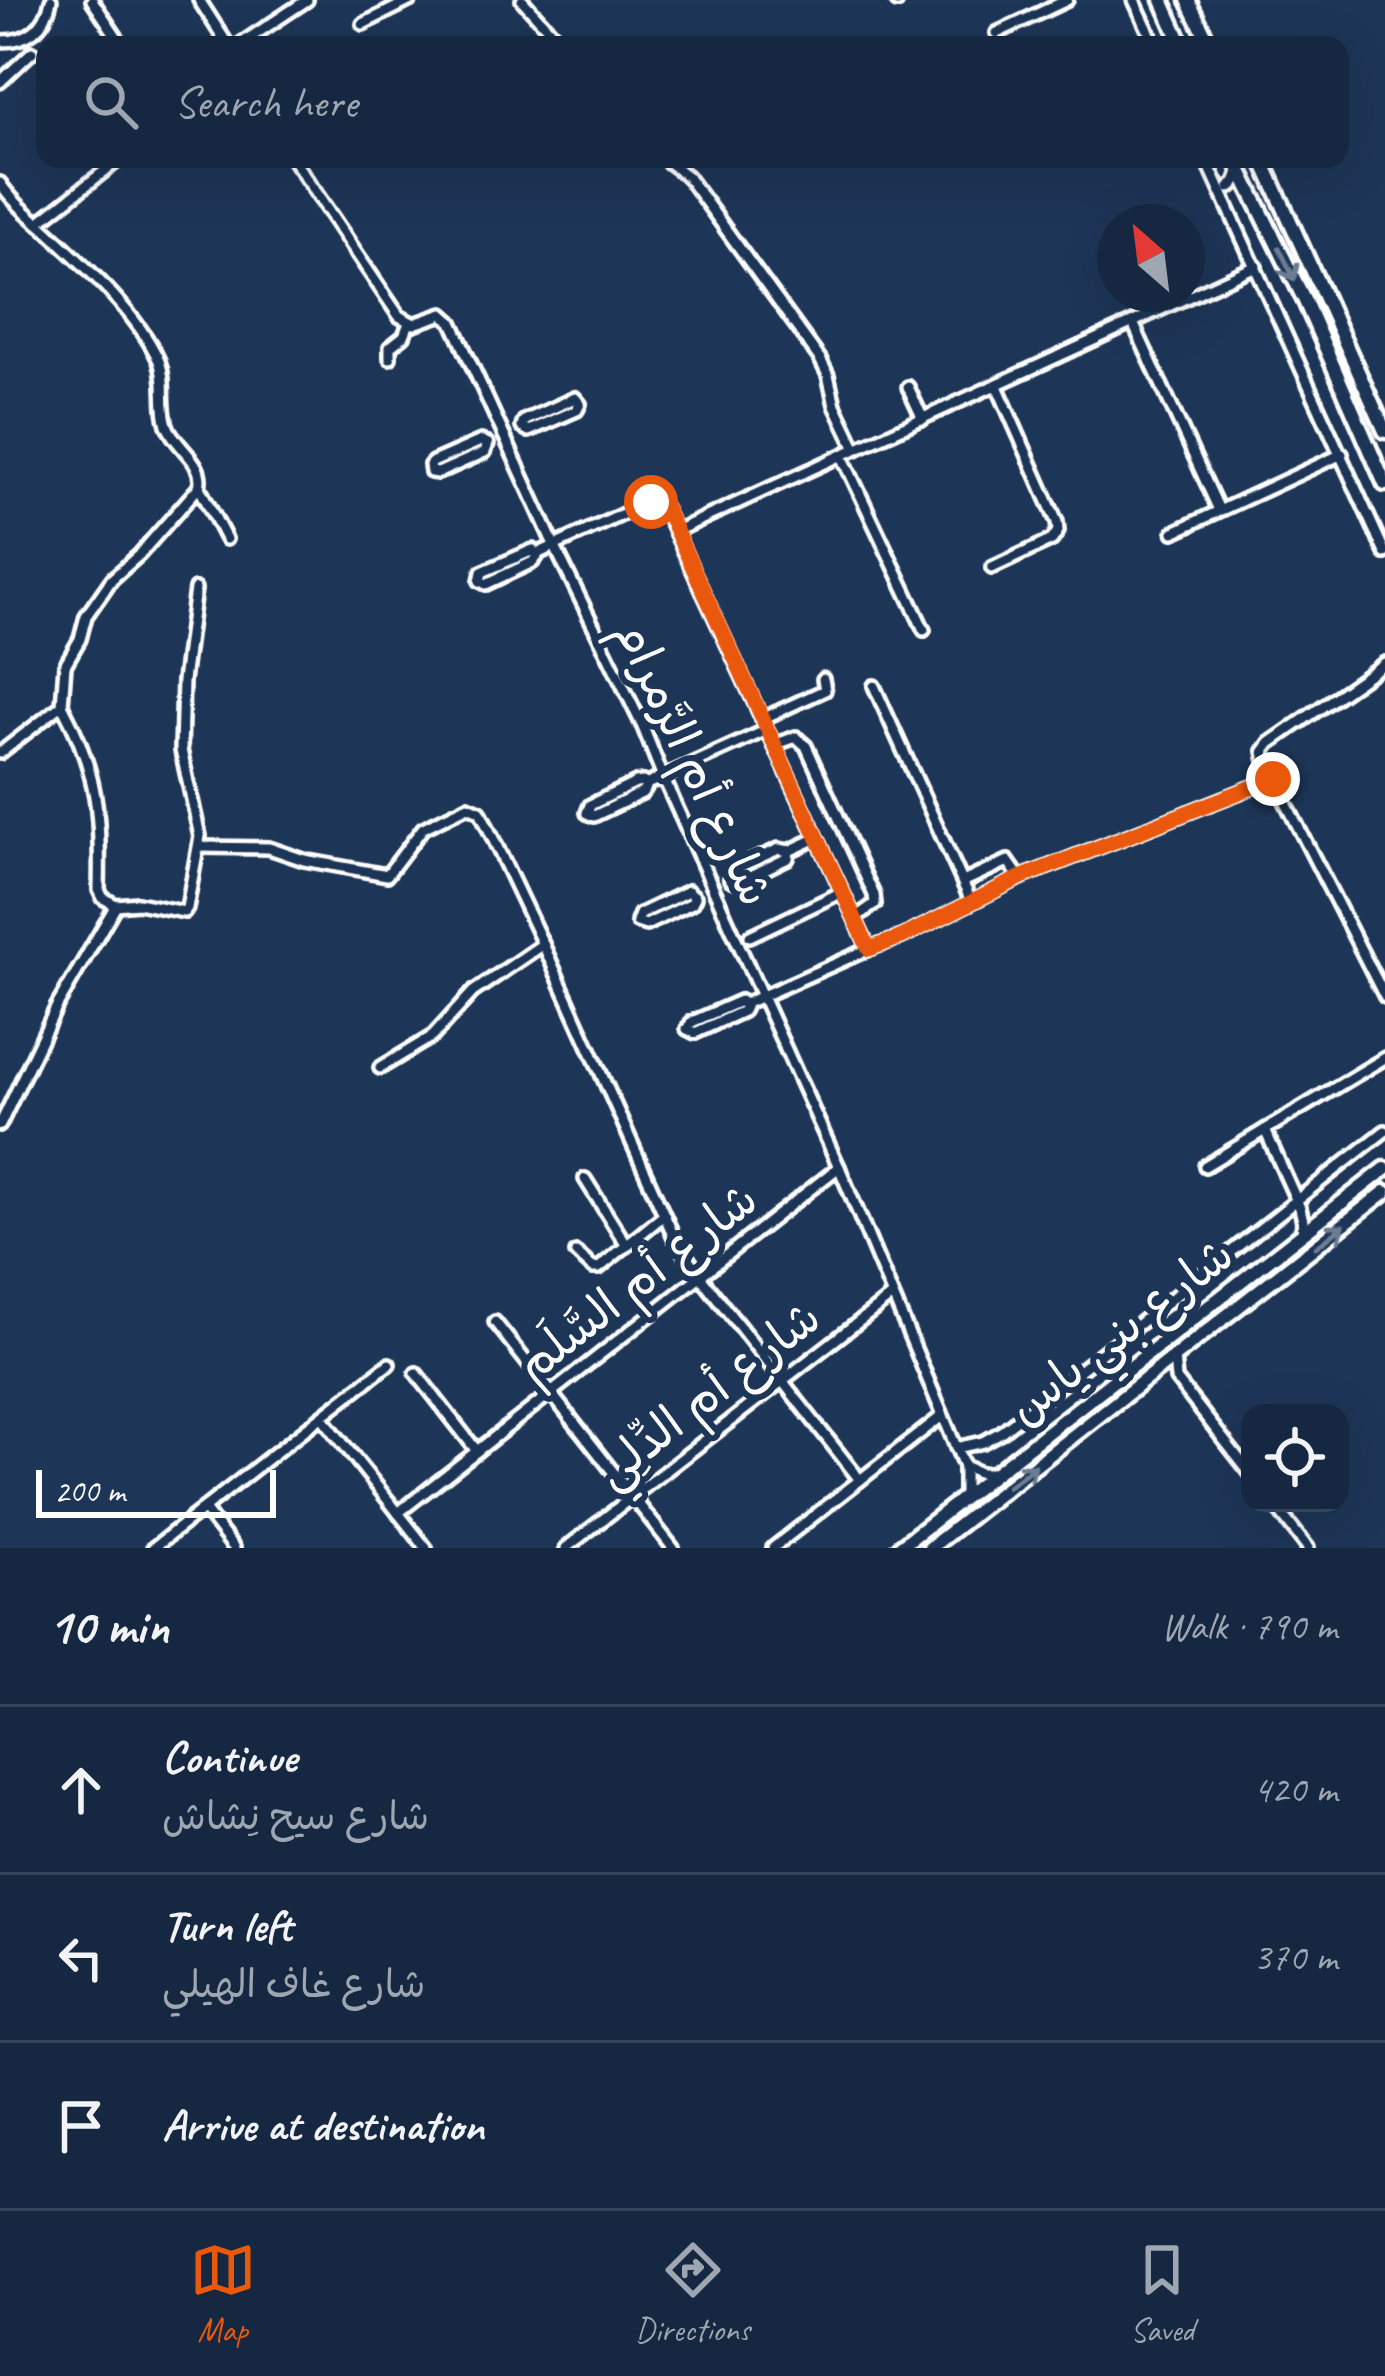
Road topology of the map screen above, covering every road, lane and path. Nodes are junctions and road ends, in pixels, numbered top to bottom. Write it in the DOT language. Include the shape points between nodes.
graph roads {
  1 [pos="51,0"];
  2 [pos="92,0"];
  3 [pos="199,0"];
  4 [pos="307,0"];
  5 [pos="412,0"];
  6 [pos="522,0"];
  7 [pos="1066,0"];
  8 [pos="1134,0"];
  9 [pos="1162,0"];
  10 [pos="1188,0"];
  11 [pos="363,24"];
  12 [pos="997,32"];
  13 [pos="116,36"];
  14 [pos="222,36"];
  15 [pos="252,36"];
  16 [pos="555,36"];
  17 [pos="1151,36"];
  18 [pos="1178,36"];
  19 [pos="1206,36"];
  20 [pos="0,41"];
  21 [pos="32,52"];
  22 [pos="0,82"];
  23 [pos="108,168"];
  24 [pos="299,168"];
  25 [pos="676,168"];
  26 [pos="1212,168"];
  27 [pos="1237,168"];
  28 [pos="1240,168"];
  29 [pos="1266,168"];
  30 [pos="0,183"];
  31 [pos="1225,190"];
  32 [pos="1253,193"];
  33 [pos="38,223"];
  34 [pos="1256,266"];
  35 [pos="1304,301"];
  36 [pos="1327,301"];
  37 [pos="409,323"];
  38 [pos="1133,323"];
  39 [pos="390,358"];
  40 [pos="997,386"];
  41 [pos="908,387"];
  42 [pos="923,419"];
  43 [pos="1384,424"];
  44 [pos="522,427"];
  45 [pos="505,436"];
  46 [pos="488,444"];
  47 [pos="856,449"];
  48 [pos="1342,454"];
  49 [pos="842,456"];
  50 [pos="1385,484"];
  51 [pos="199,487"];
  52 [pos="1219,510"];
  53 [pos="676,531"];
  54 [pos="1174,532"];
  55 [pos="226,539"];
  56 [pos="555,547"];
  57 [pos="537,554"];
  58 [pos="1385,554"];
  59 [pos="992,568"];
  60 [pos="194,589"];
  61 [pos="924,630"];
  62 [pos="1385,663"];
  63 [pos="823,679"];
  64 [pos="874,686"];
  65 [pos="62,705"];
  66 [pos="764,724"];
  67 [pos="774,745"];
  68 [pos="0,753"];
  69 [pos="662,777"];
  70 [pos="1273,779"];
  71 [pos="645,785"];
  72 [pos="817,838"];
  73 [pos="199,847"];
  74 [pos="1020,878"];
  75 [pos="963,882"];
  76 [pos="712,886"];
  77 [pos="842,892"];
  78 [pos="694,894"];
  79 [pos="971,901"];
  80 [pos="116,905"];
  81 [pos="855,919"];
  82 [pos="750,936"];
  83 [pos="543,944"];
  84 [pos="869,949"];
  85 [pos="762,997"];
  86 [pos="1385,998"];
  87 [pos="744,1004"];
  88 [pos="1385,1058"];
  89 [pos="380,1068"];
  90 [pos="0,1126"];
  91 [pos="1265,1130"];
  92 [pos="1385,1131"];
  93 [pos="1205,1166"];
  94 [pos="839,1168"];
  95 [pos="1385,1168"];
  96 [pos="584,1179"];
  97 [pos="1385,1192"];
  98 [pos="1298,1204"];
  99 [pos="1327,1214"];
  100 [pos="664,1215"];
  101 [pos="1301,1234"];
  102 [pos="627,1246"];
  103 [pos="576,1253"];
  104 [pos="700,1276"];
  105 [pos="892,1296"];
  106 [pos="495,1322"];
  107 [pos="1174,1357"];
  108 [pos="388,1364"];
  109 [pos="1155,1372"];
  110 [pos="416,1373"];
  111 [pos="1176,1379"];
  112 [pos="782,1381"];
  113 [pos="551,1393"];
  114 [pos="942,1416"];
  115 [pos="322,1417"];
  116 [pos="956,1448"];
  117 [pos="478,1451"];
  118 [pos="1241,1462"];
  119 [pos="964,1466"];
  120 [pos="994,1473"];
  121 [pos="860,1480"];
  122 [pos="632,1497"];
  123 [pos="964,1497"];
  124 [pos="204,1509"];
  125 [pos="1280,1512"];
  126 [pos="398,1513"];
  127 [pos="422,1547"];
  128 [pos="153,1548"];
  129 [pos="234,1548"];
  130 [pos="566,1548"];
  131 [pos="673,1548"];
  132 [pos="773,1548"];
  133 [pos="899,1548"];
  134 [pos="930,1548"];
  135 [pos="1308,1548"];
  1 -- 20 [label="street" via="34,33"];
  2 -- 13 [label="street"];
  3 -- 14 [label="street"];
  4 -- 15 [label="street"];
  5 -- 11 [label="street"];
  6 -- 16 [label="street"];
  7 -- 12 [label="street"];
  8 -- 17 [label="street"];
  9 -- 18 [label="main road"];
  10 -- 19 [label="main road"];
  21 -- 22 [label="street"];
  23 -- 33 [label="street"];
  24 -- 37 [label="street"];
  25 -- 47 [label="street" via="820,359"];
  26 -- 31 [label="street"];
  27 -- 31 [label="street"];
  28 -- 32 [label="main road"];
  29 -- 36 [label="main road"];
  30 -- 33 [label="street"];
  31 -- 32 [label="street"];
  31 -- 34 [label="street"];
  32 -- 35 [label="main road, one-way"];
  33 -- 51 [label="street" via="97,277 151,346 163,374 167,426 199,469"];
  34 -- 38 [label="street"];
  34 -- 48 [label="street"];
  35 -- 36 [label="main road" via="1318,308"];
  35 -- 50 [label="main road"];
  36 -- 43 [label="main road"];
  37 -- 39 [label="street"];
  37 -- 45 [label="street, شارع أم الرَّمرام" via="447,315"];
  38 -- 40 [label="street"];
  38 -- 52 [label="street"];
  40 -- 42 [label="street"];
  40 -- 59 [label="street" via="1058,532"];
  41 -- 42 [label="street"];
  42 -- 47 [label="street"];
  44 -- 44 [label="street" via="529,431 580,404 571,399"];
  44 -- 45 [label="street"];
  45 -- 46 [label="street"];
  45 -- 56 [label="street, شارع أم الرَّمرام"];
  46 -- 46 [label="street" via="481,441 429,468 438,473"];
  47 -- 49 [label="street"];
  48 -- 52 [label="street"];
  48 -- 58 [label="street"];
  49 -- 53 [label="street"];
  49 -- 61 [label="street"];
  51 -- 55 [label="street"];
  51 -- 65 [label="street" via="86,616 65,665"];
  52 -- 54 [label="street"];
  53 -- 56 [label="street" via="662,504 651,502"];
  53 -- 66 [label="street"];
  56 -- 57 [label="street"];
  56 -- 69 [label="street, شارع أم الرَّمرام"];
  57 -- 57 [label="street" via="482,572 479,581 489,583"];
  60 -- 73 [label="street" via="181,750"];
  62 -- 70 [label="street" via="1270,743 1264,758"];
  63 -- 66 [label="street" via="825,689 788,700"];
  64 -- 75 [label="street"];
  65 -- 68 [label="street"];
  65 -- 80 [label="street" via="97,795 99,890"];
  66 -- 67 [label="street"];
  66 -- 69 [label="street"];
  67 -- 72 [label="street"];
  67 -- 81 [label="street" via="796,737 806,746 874,895 872,908"];
  69 -- 71 [label="street"];
  69 -- 76 [label="street, شارع أم الرَّمرام"];
  70 -- 74 [label="street"];
  70 -- 86 [label="street"];
  71 -- 71 [label="street" via="590,805 587,813 594,816"];
  72 -- 76 [label="street" via="732,870"];
  72 -- 77 [label="street"];
  73 -- 80 [label="street" via="184,912"];
  73 -- 83 [label="street" via="268,848 383,875 423,828 476,808"];
  74 -- 75 [label="street" via="1008,861"];
  74 -- 79 [label="street"];
  75 -- 79 [label="street"];
  76 -- 78 [label="street"];
  76 -- 85 [label="street, شارع أم الرَّمرام"];
  77 -- 81 [label="street"];
  77 -- 82 [label="street"];
  78 -- 78 [label="street" via="640,914 637,922 646,926 692,903"];
  79 -- 84 [label="street"];
  80 -- 90 [label="street" via="56,1006"];
  81 -- 84 [label="street"];
  83 -- 89 [label="street" via="473,992 434,1036"];
  83 -- 100 [label="street"];
  84 -- 85 [label="street"];
  85 -- 87 [label="street"];
  85 -- 94 [label="street, شارع أم الرَّمرام"];
  87 -- 87 [label="street" via="692,1022 687,1029 695,1033"];
  88 -- 91 [label="street"];
  91 -- 93 [label="street"];
  91 -- 98 [label="street"];
  92 -- 98 [label="street"];
  94 -- 104 [label="street, شارع أم السَّلَم"];
  94 -- 105 [label="street, شارع أم الرَّمرام"];
  95 -- 99 [label="main road, شارع بني ياس"];
  96 -- 102 [label="street"];
  107 -- 97 [label="main road, شارع بني ياس, one-way"];
  98 -- 99 [label="street" via="1312,1216"];
  98 -- 101 [label="street"];
  98 -- 116 [label="street" via="1000,1432"];
  99 -- 101 [label="main road, شارع بني ياس"];
  100 -- 102 [label="street"];
  100 -- 104 [label="street"];
  101 -- 120 [label="main road, شارع بني ياس"];
  102 -- 103 [label="street" via="596,1269"];
  104 -- 112 [label="street"];
  104 -- 113 [label="street, شارع أم السَّلَم"];
  105 -- 112 [label="street, شارع أم الدِّلِي"];
  105 -- 114 [label="street, شارع أم الرَّمرام"];
  106 -- 113 [label="street"];
  107 -- 109 [label="main road, شارع بني ياس"];
  107 -- 111 [label="street"];
  108 -- 115 [label="street"];
  109 -- 111 [label="street"];
  134 -- 109 [label="main road, شارع بني ياس, one-way"];
  110 -- 117 [label="street"];
  111 -- 118 [label="street"];
  112 -- 121 [label="street"];
  112 -- 122 [label="street, شارع أم الدِّلِي"];
  113 -- 117 [label="street, شارع أم السَّلَم"];
  113 -- 122 [label="street"];
  114 -- 116 [label="street, شارع أم الرَّمرام"];
  114 -- 121 [label="street"];
  115 -- 124 [label="street"];
  115 -- 126 [label="street"];
  116 -- 119 [label="street, شارع أم الرَّمرام"];
  117 -- 126 [label="street, شارع أم السَّلَم"];
  119 -- 120 [label="street"];
  119 -- 123 [label="street, شارع أم الرَّمرام"];
  120 -- 123 [label="main road, شارع بني ياس"];
  121 -- 132 [label="street"];
  122 -- 130 [label="street, شارع أم الدِّلِي"];
  122 -- 131 [label="street"];
  123 -- 133 [label="main road, شارع بني ياس"];
  124 -- 128 [label="street"];
  124 -- 129 [label="street"];
  125 -- 135 [label="street"];
  126 -- 127 [label="street"];
}
